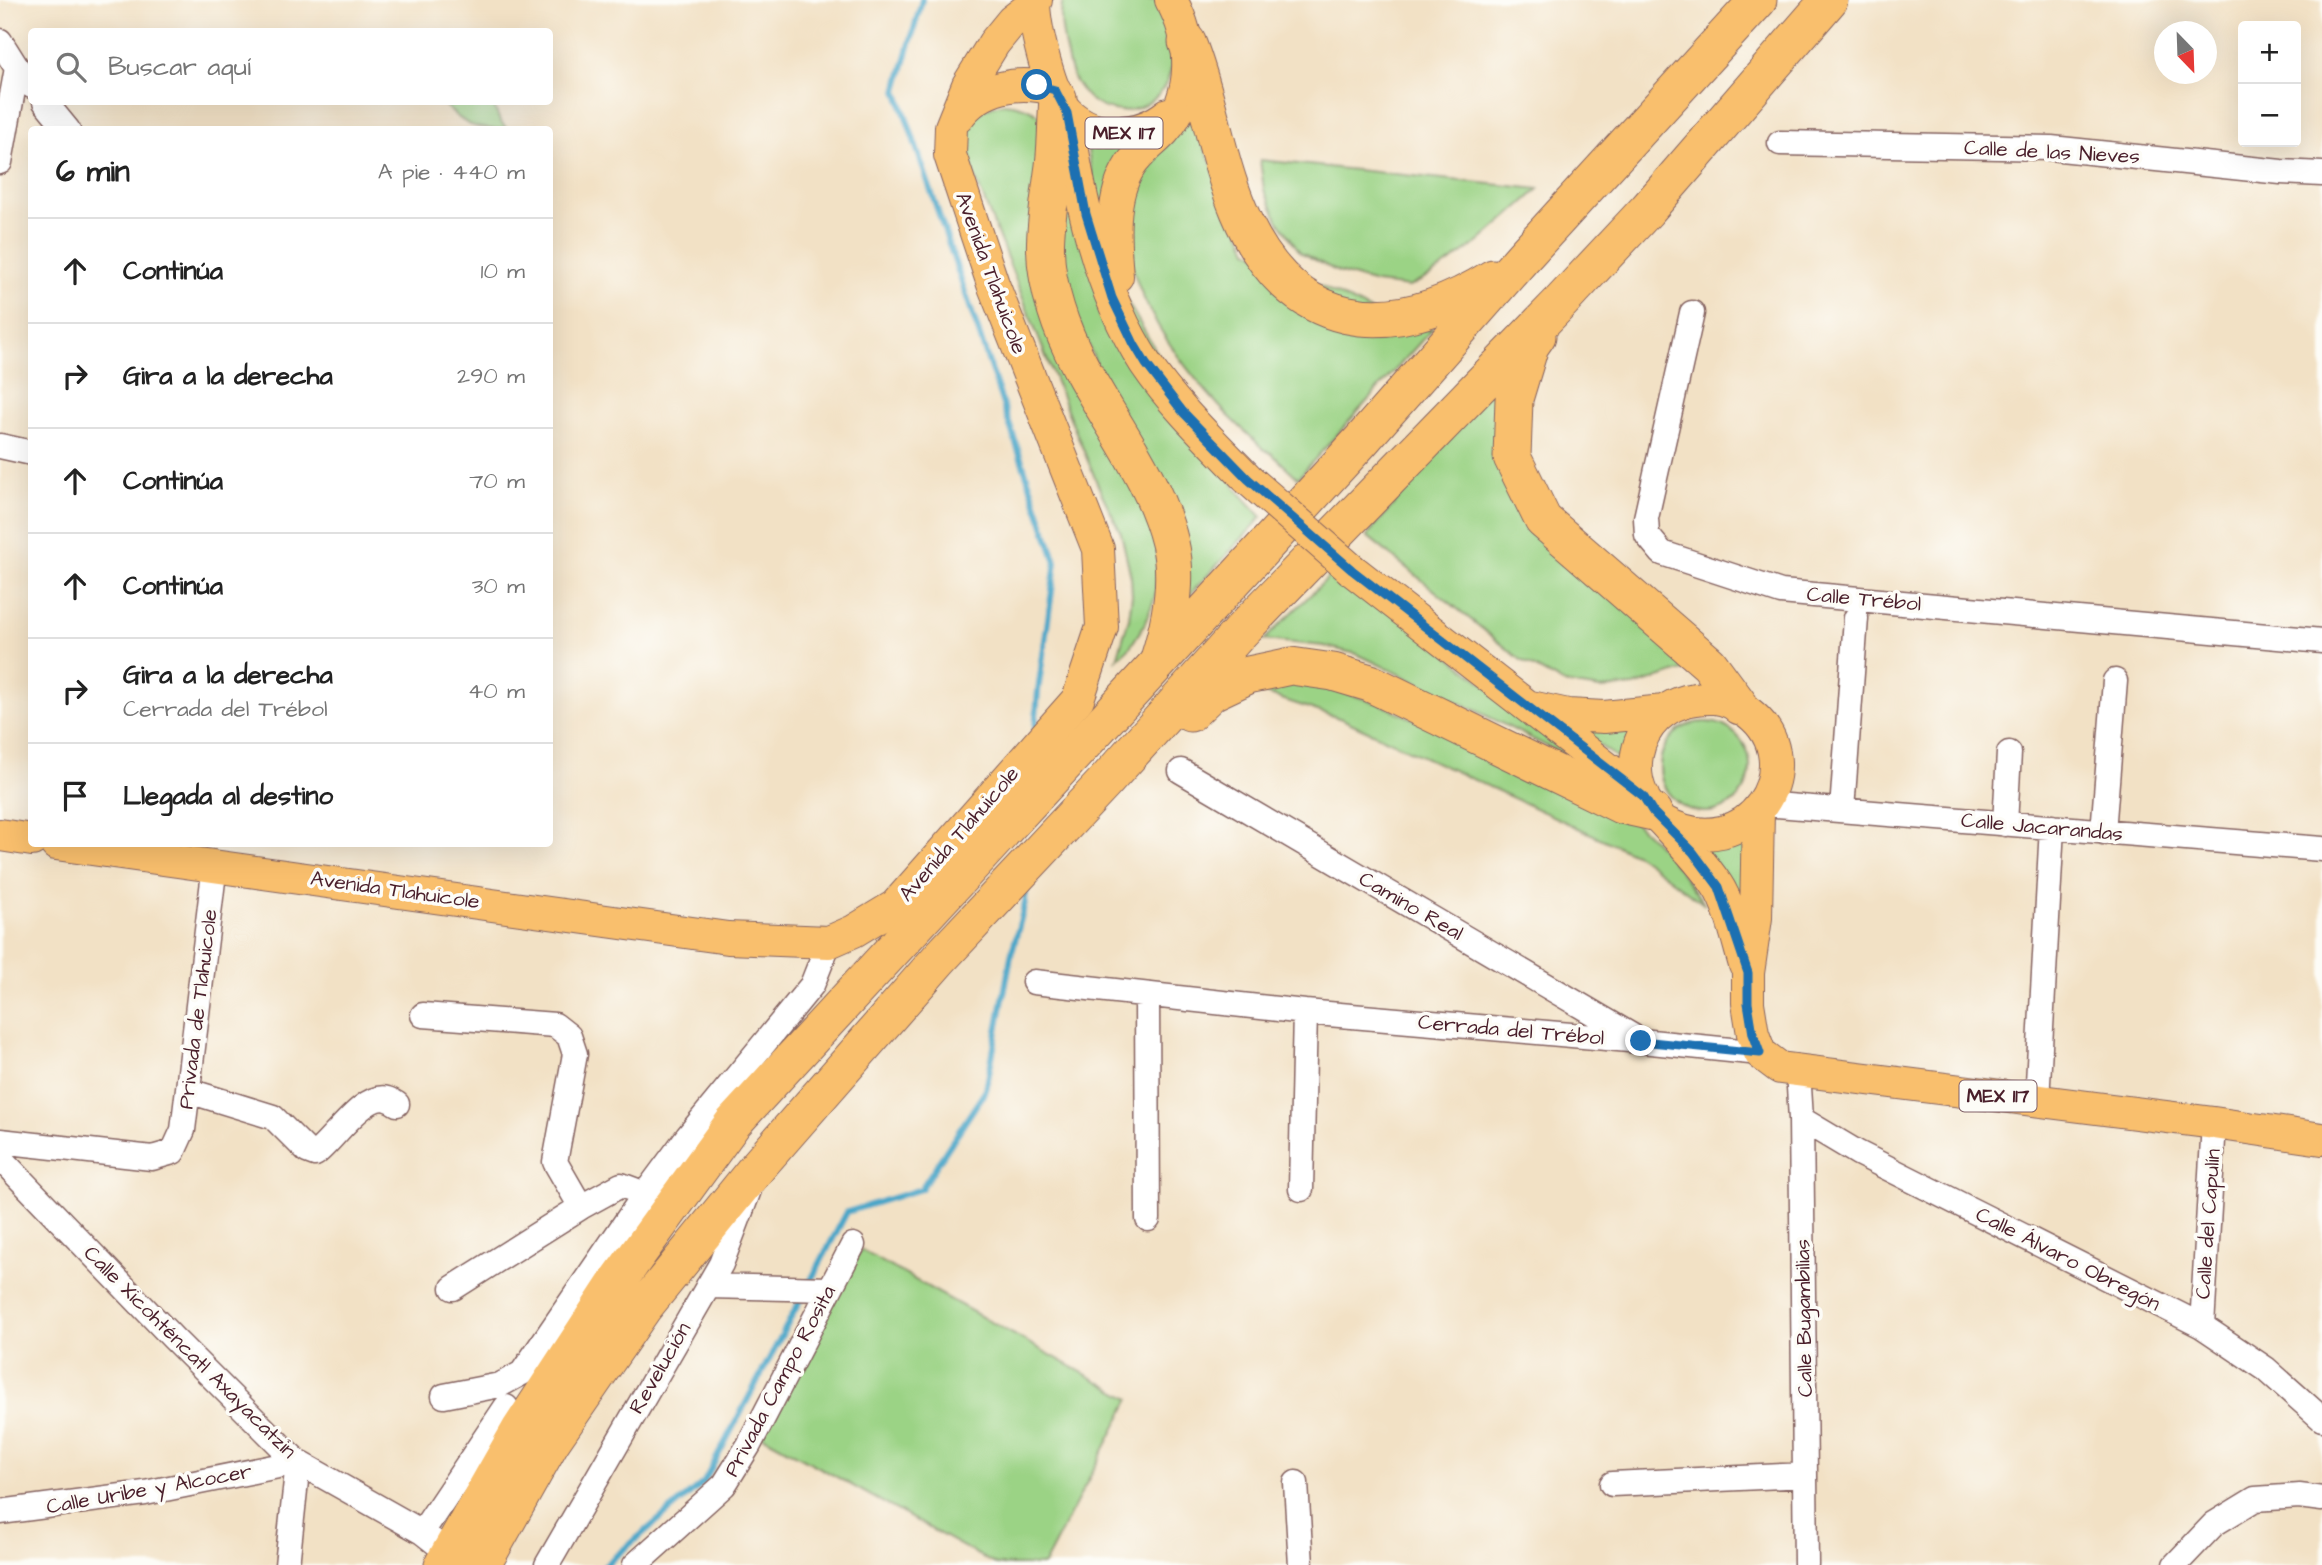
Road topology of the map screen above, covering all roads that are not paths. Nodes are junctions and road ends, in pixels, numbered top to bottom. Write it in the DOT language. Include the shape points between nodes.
graph roads {
  1 [pos="1171,0"];
  2 [pos="1758,0"];
  3 [pos="1829,0"];
  4 [pos="1035,2"];
  5 [pos="0,41"];
  6 [pos="1187,42"];
  7 [pos="24,77"];
  8 [pos="1186,90"];
  9 [pos="1060,100"];
  10 [pos="47,105"];
  11 [pos="65,126"];
  12 [pos="951,127"];
  13 [pos="1780,143"];
  14 [pos="0,162"];
  15 [pos="2322,174"];
  16 [pos="1522,257"];
  17 [pos="1560,303"];
  18 [pos="1692,313"];
  19 [pos="1123,322"];
  20 [pos="0,446"];
  21 [pos="28,452"];
  22 [pos="1856,618"];
  23 [pos="2322,641"];
  24 [pos="1158,663"];
  25 [pos="2115,681"];
  26 [pos="1523,705"];
  27 [pos="1740,706"];
  28 [pos="1664,711"];
  29 [pos="2009,753"];
  30 [pos="1181,771"];
  31 [pos="1105,782"];
  32 [pos="1760,807"];
  33 [pos="1653,810"];
  34 [pos="1842,810"];
  35 [pos="2005,824"];
  36 [pos="2052,827"];
  37 [pos="2103,832"];
  38 [pos="0,835"];
  39 [pos="28,840"];
  40 [pos="89,847"];
  41 [pos="2322,849"];
  42 [pos="215,864"];
  43 [pos="829,942"];
  44 [pos="1748,973"];
  45 [pos="1034,982"];
  46 [pos="1147,995"];
  47 [pos="1305,1012"];
  48 [pos="423,1015"];
  49 [pos="1641,1041"];
  50 [pos="1760,1053"];
  51 [pos="1798,1071"];
  52 [pos="189,1091"];
  53 [pos="2037,1101"];
  54 [pos="397,1104"];
  55 [pos="1801,1119"];
  56 [pos="2214,1123"];
  57 [pos="2322,1139"];
  58 [pos="0,1141"];
  59 [pos="0,1158"];
  60 [pos="759,1165"];
  61 [pos="1301,1189"];
  62 [pos="645,1194"];
  63 [pos="581,1207"];
  64 [pos="1148,1219"];
  65 [pos="853,1245"];
  66 [pos="708,1286"];
  67 [pos="453,1288"];
  68 [pos="830,1289"];
  69 [pos="2202,1326"];
  70 [pos="444,1396"];
  71 [pos="506,1408"];
  72 [pos="2322,1419"];
  73 [pos="298,1462"];
  74 [pos="1805,1475"];
  75 [pos="1296,1483"];
  76 [pos="1612,1484"];
  77 [pos="2322,1499"];
  78 [pos="0,1513"];
  79 [pos="434,1547"];
  80 [pos="287,1565"];
  81 [pos="482,1565"];
  82 [pos="547,1565"];
  83 [pos="635,1565"];
  84 [pos="1301,1565"];
  85 [pos="1806,1565"];
  86 [pos="2175,1565"];
  1 -- 6 [label="main road, MEX 117"];
  2 -- 16 [label="highway"];
  3 -- 17 [label="highway"];
  4 -- 9 [label="main road, MEX 117" via="1047,68"];
  4 -- 12 [label="main road, MEX 117" via="994,43 968,85"];
  5 -- 7 [label="street"];
  6 -- 8 [label="main road, MEX 117"];
  6 -- 16 [label="highway" via="1239,212 1281,277 1314,302 1332,311 1389,318 1480,287"];
  7 -- 14 [label="street"];
  8 -- 9 [label="main road, MEX 117" via="1171,112 1136,131 1114,132 1081,122"];
  8 -- 19 [label="main road, MEX 117" via="1173,119 1130,166 1117,201 1116,273"];
  9 -- 12 [label="main road, MEX 117" via="1024,84 995,89 971,102"];
  9 -- 19 [label="main road, MEX 117" via="1086,214"];
  9 -- 24 [label="highway" via="1044,241 1047,272 1064,333 1132,455 1170,544 1172,599"];
  10 -- 11 [label="street"];
  12 -- 43 [label="main road, Avenida Tlahuicole / MEX 117" via="950,155 972,226 1098,549 1102,626 1078,699 895,906"];
  13 -- 15 [label="street, Calle de las Nieves" via="2051,148"];
  16 -- 24 [label="highway"];
  17 -- 27 [label="highway" via="1530,346 1514,399 1512,457 1543,520 1709,664"];
  17 -- 31 [label="highway" via="1241,631"];
  18 -- 23 [label="street, Calle Trébol" via="1646,518 1647,535 1662,553 1781,592"];
  19 -- 26 [label="main road, MEX 117, bridge" via="1146,364 1183,412 1248,479 1352,570"];
  20 -- 21 [label="street"];
  22 -- 34 [label="street"];
  24 -- 79 [label="highway" via="733,1124"];
  25 -- 37 [label="street"];
  26 -- 28 [label="main road, MEX 117" via="1604,717"];
  26 -- 33 [label="main road, MEX 117"];
  27 -- 28 [label="main road, MEX 117" via="1702,697"];
  27 -- 32 [label="main road, MEX 117" via="1755,718 1773,750 1771,787"];
  28 -- 33 [label="main road, MEX 117" via="1643,735 1636,765"];
  29 -- 35 [label="street"];
  30 -- 49 [label="street, Camino Real"];
  31 -- 33 [label="highway" via="1154,749 1212,692 1248,675 1291,666 1370,683 1621,805"];
  31 -- 60 [label="highway" via="939,959"];
  32 -- 33 [label="main road, MEX 117" via="1734,828 1691,834"];
  32 -- 34 [label="street, Calle Jacarandas"];
  32 -- 44 [label="main road, MEX 117" via="1756,918"];
  33 -- 44 [label="main road, MEX 117" via="1719,887"];
  34 -- 35 [label="street, Calle Jacarandas"];
  35 -- 36 [label="street, Calle Jacarandas"];
  36 -- 37 [label="street, Calle Jacarandas"];
  36 -- 53 [label="street"];
  37 -- 41 [label="street, Calle Jacarandas"];
  38 -- 39 [label="main road"];
  40 -- 42 [label="main road, Avenida Tlahuicole / MEX 117"];
  42 -- 43 [label="main road, Avenida Tlahuicole / MEX 117" via="728,938"];
  42 -- 52 [label="street, Privada de Tlahuicole"];
  43 -- 62 [label="street" via="812,985"];
  44 -- 50 [label="main road, MEX 117" via="1748,1003"];
  45 -- 46 [label="street, Cerrada del Trébol"];
  46 -- 47 [label="street, Cerrada del Trébol"];
  46 -- 64 [label="street"];
  47 -- 49 [label="street, Cerrada del Trébol"];
  47 -- 61 [label="street"];
  48 -- 63 [label="street" via="555,1025 569,1036 575,1054 555,1162"];
  49 -- 50 [label="street, Cerrada del Trébol"];
  50 -- 51 [label="main road, MEX 117" via="1780,1068"];
  51 -- 53 [label="main road, MEX 117"];
  51 -- 55 [label="street, Calle Bugambilias"];
  52 -- 54 [label="street" via="273,1117 315,1154 373,1100 386,1098"];
  52 -- 58 [label="street, Privada de Tlahuicole" via="183,1130 173,1152 152,1158"];
  53 -- 56 [label="main road, MEX 117"];
  55 -- 69 [label="street, Calle Álvaro Obregón" via="1858,1153"];
  55 -- 74 [label="street, Calle Bugambilias"];
  56 -- 57 [label="main road, MEX 117"];
  56 -- 69 [label="street, Calle del Capulín"];
  59 -- 73 [label="street, Calle Xicohténcatl Axayacatzin"];
  60 -- 66 [label="street, Revelución"];
  60 -- 81 [label="highway" via="643,1308 551,1443"];
  62 -- 63 [label="street" via="621,1185"];
  62 -- 70 [label="street" via="522,1373 500,1384"];
  63 -- 67 [label="street"];
  65 -- 68 [label="street, Privada Campo Rosita"];
  66 -- 68 [label="street"];
  66 -- 82 [label="street, Revelución"];
  68 -- 83 [label="street, Privada Campo Rosita" via="724,1485"];
  69 -- 72 [label="street, Calle Álvaro Obregón" via="2266,1369"];
  71 -- 79 [label="street"];
  73 -- 78 [label="street, Calle Uribe y Alcocer" via="145,1493"];
  73 -- 79 [label="street, Calle Xicohténcatl Axayacatzin"];
  73 -- 80 [label="street"];
  74 -- 76 [label="street"];
  74 -- 85 [label="street, Calle Bugambilias"];
  75 -- 84 [label="street"];
  77 -- 86 [label="street" via="2255,1499 2214,1524"];
}
